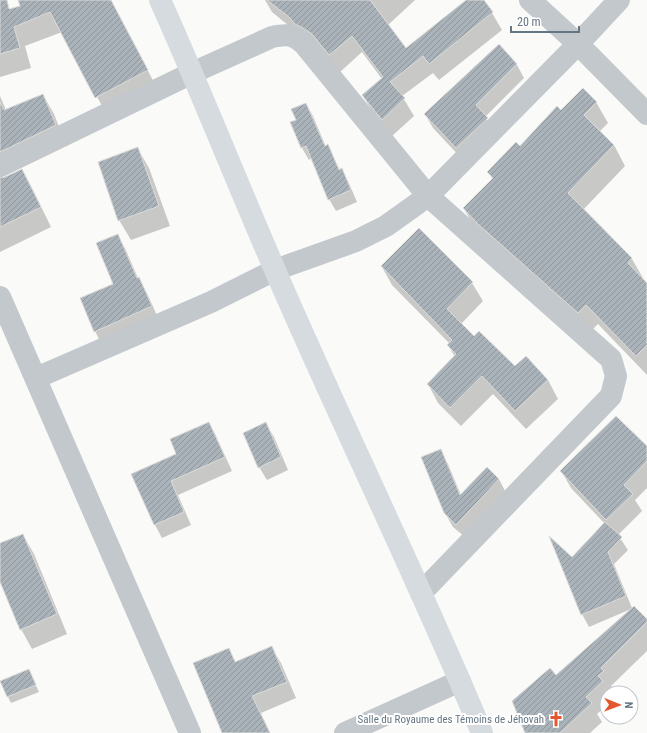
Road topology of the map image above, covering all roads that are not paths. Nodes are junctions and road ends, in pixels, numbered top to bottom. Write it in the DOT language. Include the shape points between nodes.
graph roads {
  1 [pos="160,0"];
  2 [pos="530,0"];
  3 [pos="619,0"];
  4 [pos="578,44"];
  5 [pos="192,73"];
  6 [pos="647,114"];
  7 [pos="0,166"];
  8 [pos="428,196"];
  9 [pos="275,270"];
  10 [pos="0,296"];
  11 [pos="36,378"];
  12 [pos="421,592"];
  13 [pos="460,681"];
  14 [pos="190,733"];
  15 [pos="345,733"];
  16 [pos="482,733"];
  1 -- 5 [label="main road"];
  2 -- 4 [label="street"];
  3 -- 4 [label="street"];
  4 -- 6 [label="street"];
  4 -- 8 [label="street"];
  5 -- 7 [label="street"];
  5 -- 8 [label="street" via="272,37 295,36"];
  5 -- 9 [label="main road"];
  8 -- 9 [label="street" via="386,226 356,241"];
  8 -- 12 [label="street" via="611,359 616,376 611,396"];
  9 -- 11 [label="street" via="211,302"];
  9 -- 12 [label="main road"];
  10 -- 11 [label="street"];
  11 -- 14 [label="street"];
  12 -- 13 [label="main road"];
  13 -- 15 [label="street"];
  13 -- 16 [label="main road"];
}
